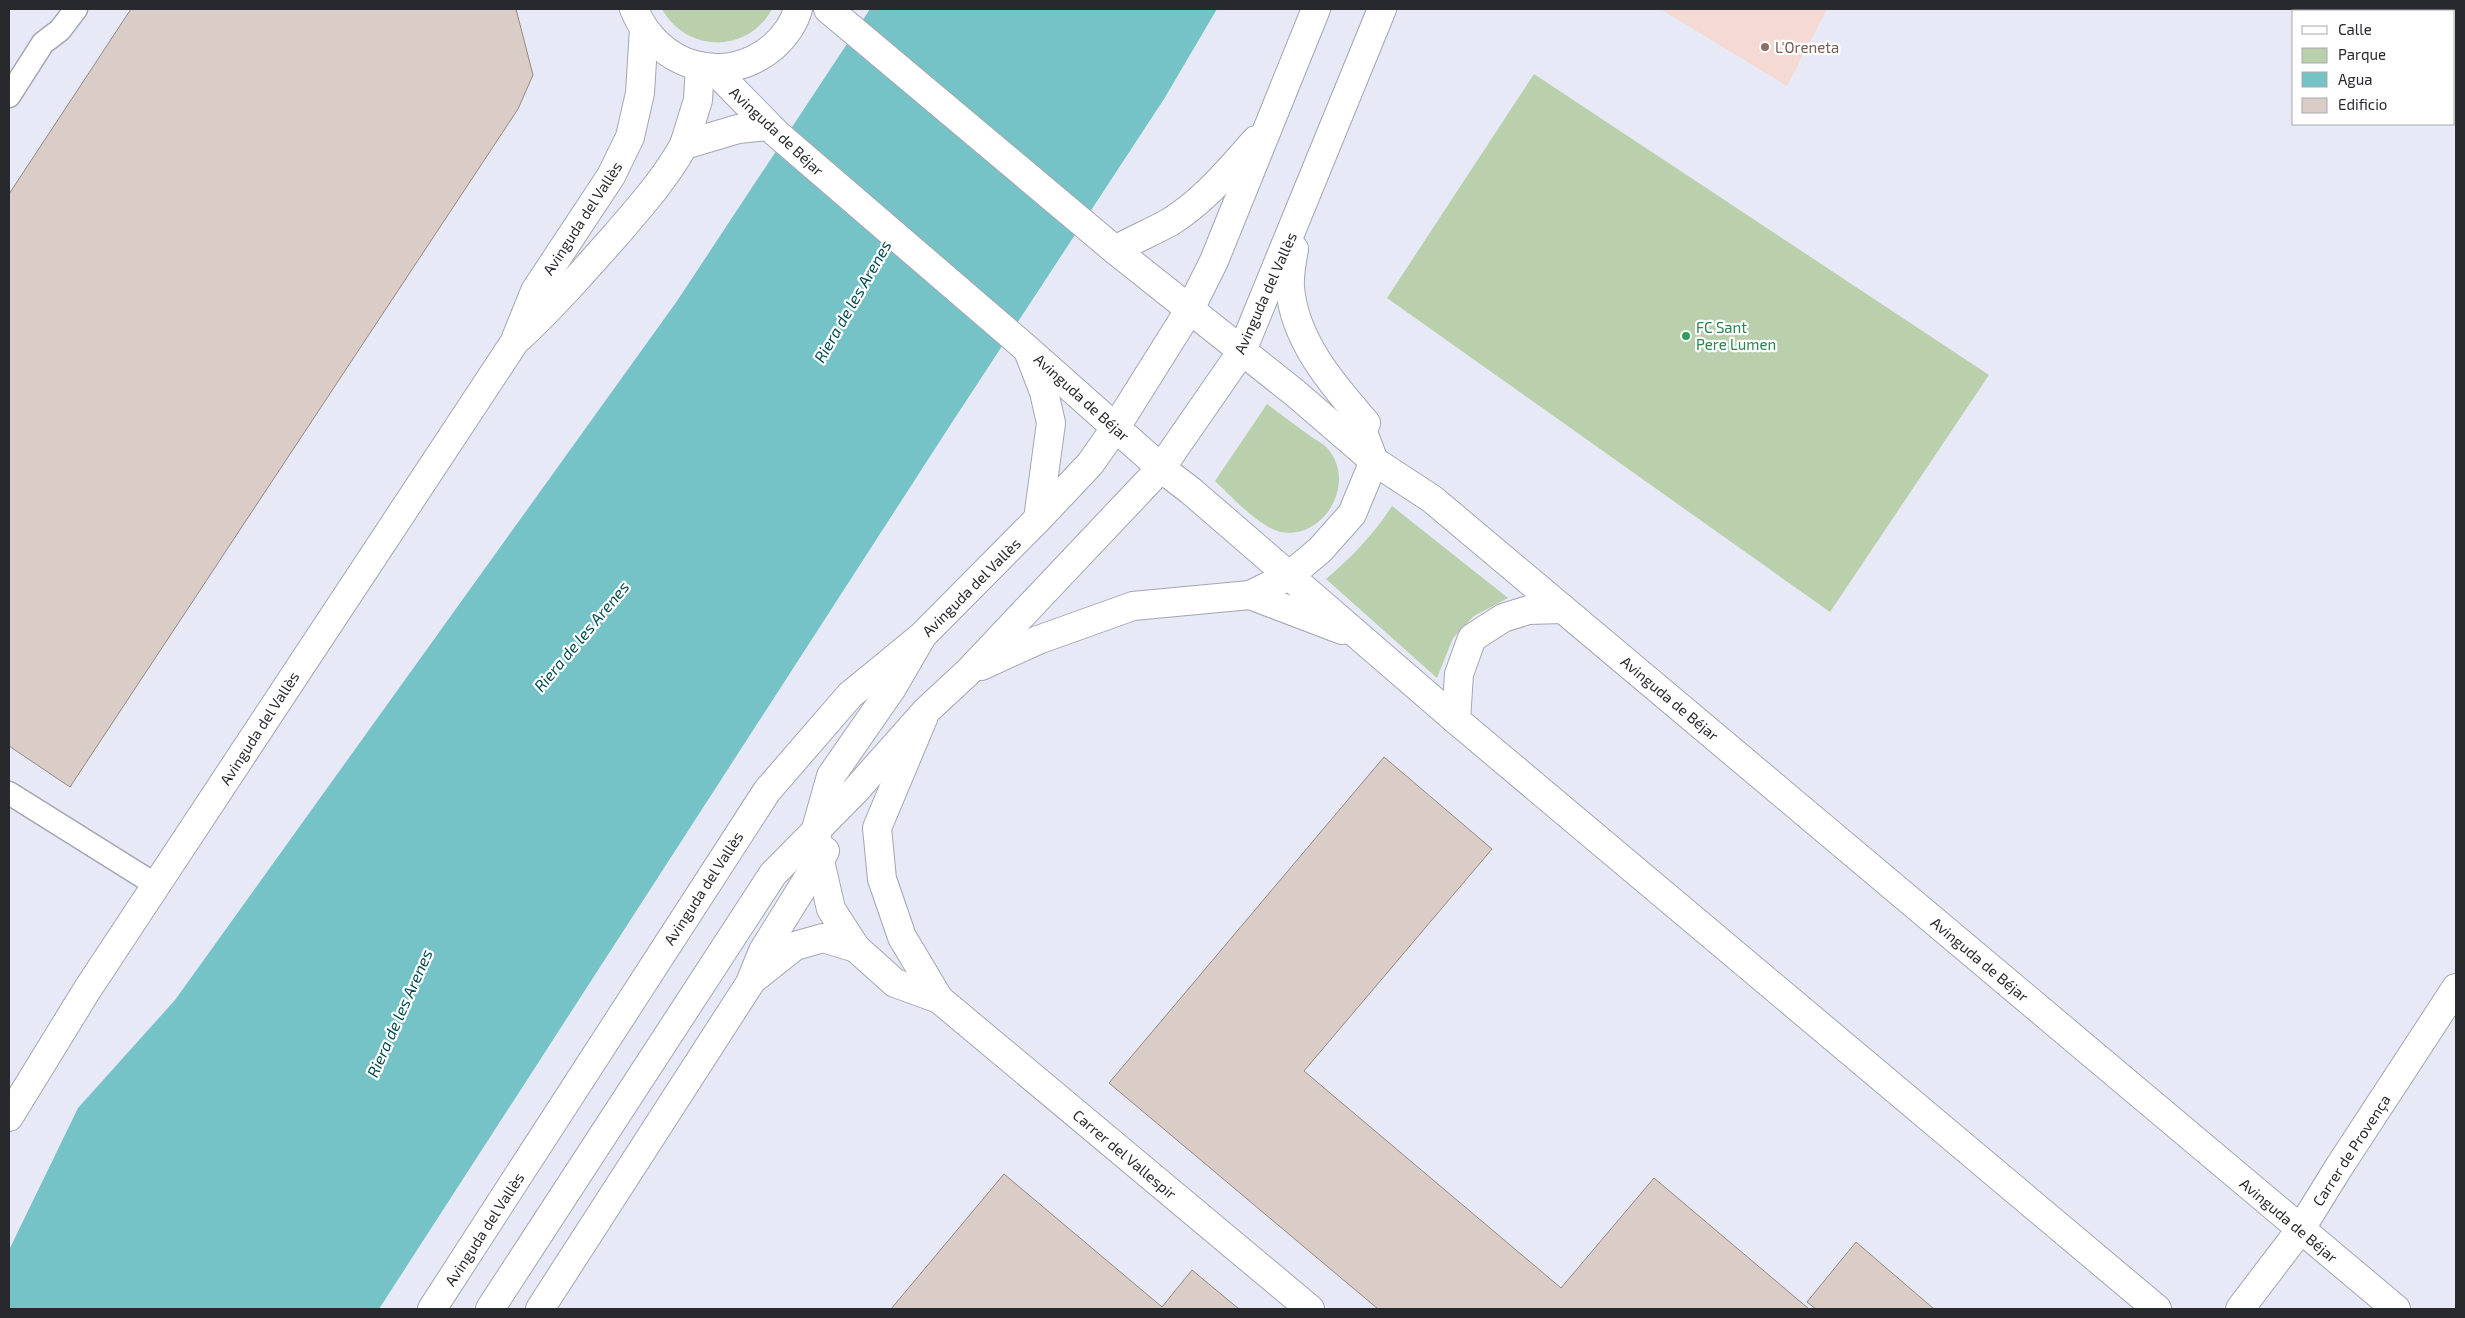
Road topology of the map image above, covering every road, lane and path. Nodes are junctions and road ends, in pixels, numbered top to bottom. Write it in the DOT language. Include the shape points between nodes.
graph roads {
  1 [pos="76,9"];
  2 [pos="798,9"];
  3 [pos="1316,9"];
  4 [pos="1382,9"];
  5 [pos="836,15"];
  6 [pos="639,19"];
  7 [pos="707,68"];
  8 [pos="9,96"];
  9 [pos="1268,127"];
  10 [pos="772,130"];
  11 [pos="684,145"];
  12 [pos="1296,220"];
  13 [pos="1115,250"];
  14 [pos="1190,309"];
  15 [pos="514,343"];
  16 [pos="1027,349"];
  17 [pos="1242,351"];
  18 [pos="1354,409"];
  19 [pos="1116,427"];
  20 [pos="1374,461"];
  21 [pos="1161,468"];
  22 [pos="1432,499"];
  23 [pos="1038,519"];
  24 [pos="1289,576"];
  25 [pos="1250,595"];
  26 [pos="1563,609"];
  27 [pos="922,636"];
  28 [pos="1358,636"];
  29 [pos="968,672"];
  30 [pos="926,711"];
  31 [pos="1456,720"];
  32 [pos="855,791"];
  33 [pos="9,793"];
  34 [pos="816,829"];
  35 [pos="820,861"];
  36 [pos="156,885"];
  37 [pos="856,948"];
  38 [pos="752,980"];
  39 [pos="2456,988"];
  40 [pos="939,999"];
  41 [pos="9,1117"];
  42 [pos="2300,1230"];
  43 [pos="432,1309"];
  44 [pos="490,1309"];
  45 [pos="540,1309"];
  46 [pos="1310,1309"];
  47 [pos="2156,1309"];
  48 [pos="2240,1309"];
  49 [pos="2396,1309"];
  1 -- 8 [label="lane" via="60,30 43,43"];
  2 -- 7 [label="main road" via="782,39 762,56 738,66"];
  3 -- 9 [label="main road, Avinguda del Vallès"];
  4 -- 12 [label="main road, Avinguda del Vallès"];
  5 -- 13 [label="main road, Avinguda de Béjar"];
  6 -- 7 [label="main road" via="657,45 674,57"];
  6 -- 15 [label="main road, Avinguda del Vallès" via="640,93 630,137 612,176 535,291"];
  7 -- 10 [label="main road, Avinguda de Béjar"];
  7 -- 11 [label="main road, Avinguda del Vallès"];
  9 -- 13 [label="main road, Avinguda del Vallès" via="1193,205"];
  9 -- 14 [label="main road, Avinguda del Vallès" via="1232,219"];
  10 -- 11 [label="main road" via="738,129"];
  10 -- 16 [label="main road, Avinguda de Béjar"];
  11 -- 15 [label="main road, Avinguda del Vallès" via="671,168 602,251 559,301"];
  12 -- 17 [label="main road, Avinguda del Vallès"];
  12 -- 18 [label="main road, Avinguda del Vallès" via="1290,287 1298,329 1327,375"];
  13 -- 14 [label="main road, Avinguda de Béjar"];
  14 -- 17 [label="main road, Avinguda de Béjar"];
  14 -- 19 [label="main road, Avinguda del Vallès"];
  15 -- 36 [label="main road, Avinguda del Vallès"];
  16 -- 19 [label="main road, Avinguda de Béjar"];
  16 -- 23 [label="main road" via="1044,392 1051,423"];
  17 -- 20 [label="main road, Avinguda de Béjar"];
  17 -- 21 [label="main road, Avinguda del Vallès"];
  18 -- 20 [label="main road"];
  18 -- 22 [label="main road, Avinguda del Vallès"];
  19 -- 21 [label="main road, Avinguda de Béjar"];
  19 -- 23 [label="main road, Avinguda del Vallès" via="1090,464"];
  20 -- 22 [label="main road, Avinguda de Béjar"];
  20 -- 24 [label="main road" via="1352,514 1320,550"];
  21 -- 24 [label="main road, Avinguda de Béjar"];
  21 -- 29 [label="main road, Avinguda del Vallès"];
  22 -- 26 [label="main road, Avinguda de Béjar"];
  23 -- 27 [label="main road, Avinguda del Vallès"];
  24 -- 25 [label="main road"];
  24 -- 28 [label="main road, Avinguda de Béjar"];
  25 -- 28 [label="main road"];
  25 -- 29 [label="main road" via="1133,606 1038,640"];
  26 -- 31 [label="main road" via="1528,610 1512,615 1472,638 1459,674"];
  26 -- 42 [label="main road, Avinguda de Béjar"];
  27 -- 34 [label="main road" via="892,688 831,776"];
  27 -- 43 [label="main road, Avinguda del Vallès" via="850,695 767,790"];
  28 -- 31 [label="main road, Avinguda de Béjar"];
  29 -- 30 [label="main road, Avinguda del Vallès"];
  30 -- 32 [label="main road, Avinguda del Vallès"];
  30 -- 40 [label="main road" via="877,828 882,879 902,937"];
  31 -- 47 [label="main road, Avinguda de Béjar"];
  32 -- 34 [label="main road, Avinguda del Vallès"];
  32 -- 35 [label="main road, Avinguda del Vallès"];
  33 -- 36 [label="lane"];
  34 -- 35 [label="main road"];
  34 -- 44 [label="main road, Avinguda del Vallès" via="773,874"];
  35 -- 37 [label="main road" via="831,910"];
  35 -- 38 [label="main road, Avinguda del Vallès" via="763,951"];
  36 -- 41 [label="main road, Avinguda del Vallès"];
  37 -- 38 [label="main road, Avinguda del Vallès" via="823,938 795,946"];
  37 -- 40 [label="main road" via="895,983"];
  38 -- 45 [label="main road, Avinguda del Vallès"];
  39 -- 42 [label="main road, Carrer de Provença"];
  40 -- 46 [label="main road, Carrer del Vallespir"];
  42 -- 48 [label="main road, Carrer de Provença"];
  42 -- 49 [label="main road, Avinguda de Béjar"];
}
